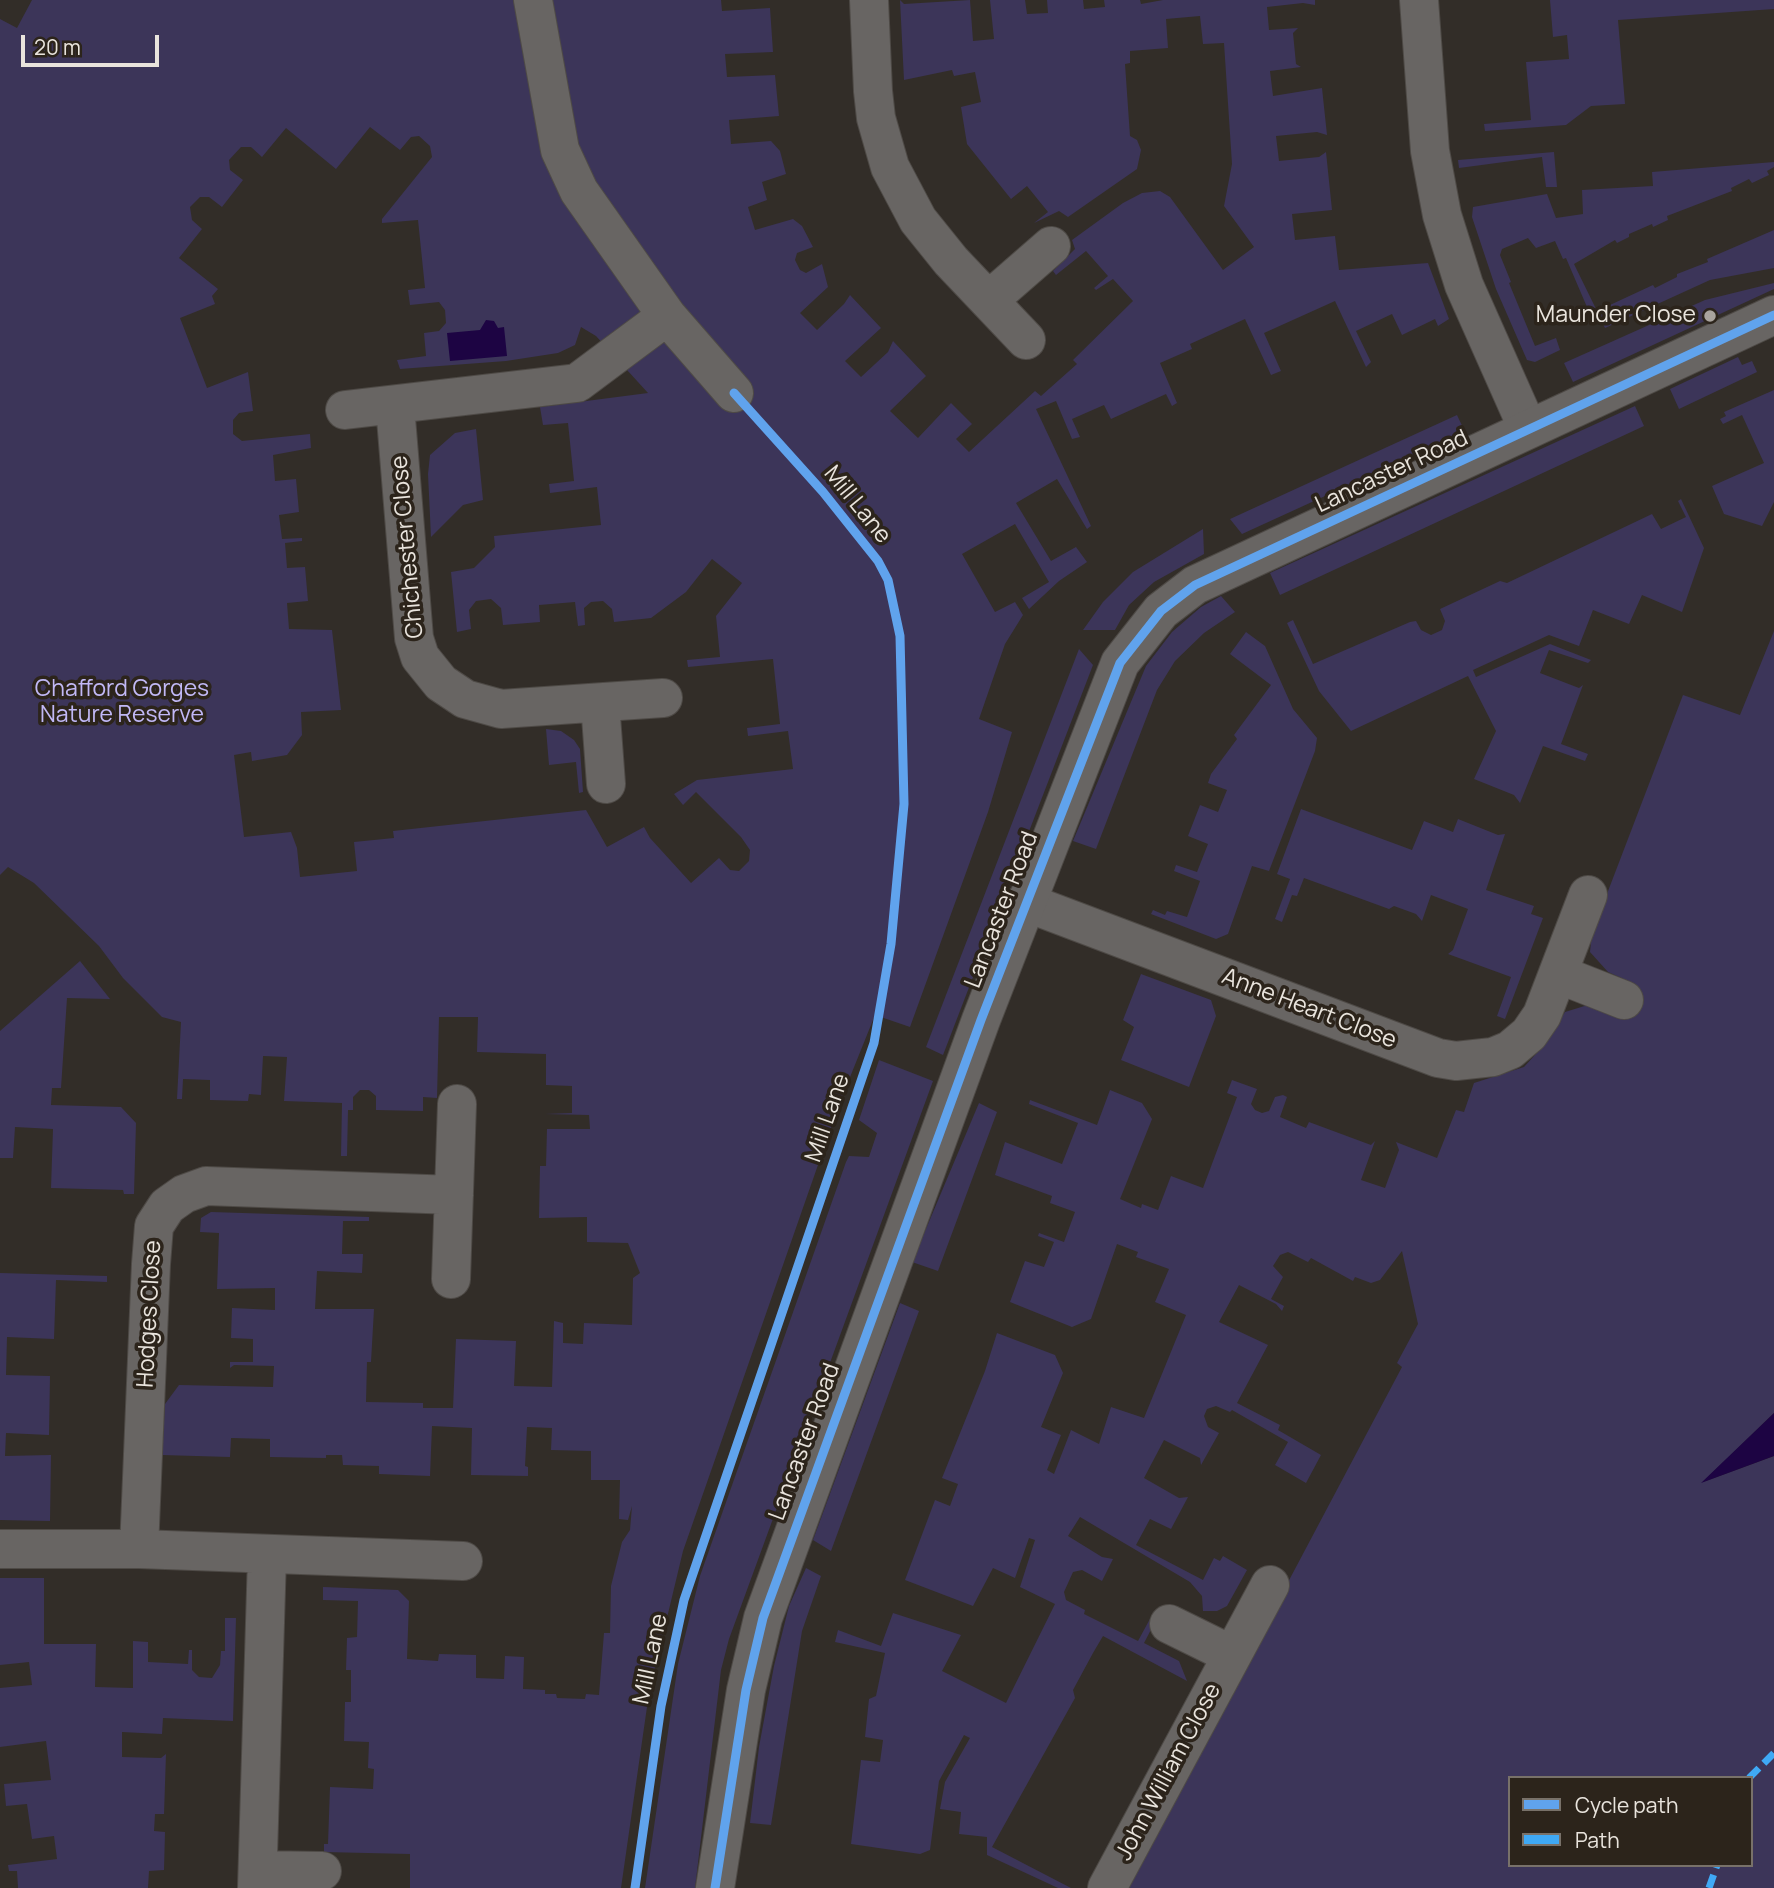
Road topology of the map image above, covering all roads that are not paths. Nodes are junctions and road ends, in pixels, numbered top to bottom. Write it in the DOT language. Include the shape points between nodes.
graph roads {
  1 [pos="533,0"];
  2 [pos="869,0"];
  3 [pos="1419,0"];
  4 [pos="1051,246"];
  5 [pos="989,300"];
  6 [pos="1774,315"];
  7 [pos="667,316"];
  8 [pos="1026,340"];
  9 [pos="734,393"];
  10 [pos="395,406"];
  11 [pos="345,410"];
  12 [pos="1528,429"];
  13 [pos="663,698"];
  14 [pos="600,703"];
  15 [pos="606,784"];
  16 [pos="1588,895"];
  17 [pos="1025,902"];
  18 [pos="1558,974"];
  19 [pos="1624,1000"];
  20 [pos="457,1104"];
  21 [pos="454,1195"];
  22 [pos="450,1279"];
  23 [pos="0,1549"];
  24 [pos="139,1549"];
  25 [pos="267,1556"];
  26 [pos="463,1561"];
  27 [pos="1270,1585"];
  28 [pos="1169,1625"];
  29 [pos="1232,1655"];
  30 [pos="322,1871"];
  31 [pos="257,1879"];
  32 [pos="715,1888"];
  33 [pos="1107,1888"];
  1 -- 7 [label="street" via="560,150 579,191"];
  2 -- 5 [label="street" via="876,118 890,167 918,220"];
  3 -- 12 [label="street" via="1430,151 1442,215 1464,285"];
  4 -- 5 [label="street"];
  5 -- 8 [label="street"];
  6 -- 12 [label="street, Lancaster Road"];
  7 -- 9 [label="street"];
  7 -- 10 [label="street" via="577,383"];
  10 -- 11 [label="street"];
  10 -- 14 [label="street, Chichester Close" via="414,638 420,657 451,692 480,705 501,709"];
  12 -- 17 [label="street, Lancaster Road" via="1195,585 1161,611 1120,663"];
  13 -- 14 [label="street, Chichester Close"];
  14 -- 15 [label="street"];
  16 -- 18 [label="street, Anne Heart Close"];
  17 -- 18 [label="street, Anne Heart Close" via="1456,1061 1510,1050 1529,1034"];
  17 -- 32 [label="street, Lancaster Road" via="763,1618 746,1690"];
  18 -- 19 [label="street"];
  20 -- 21 [label="street"];
  21 -- 22 [label="street"];
  21 -- 24 [label="street, Hodges Close" via="206,1186 167,1206 155,1226 151,1264"];
  23 -- 24 [label="street"];
  24 -- 25 [label="street"];
  25 -- 26 [label="street"];
  25 -- 31 [label="street"];
  27 -- 29 [label="street, John William Close"];
  28 -- 29 [label="street, John William Close"];
  29 -- 33 [label="street, John William Close"];
  30 -- 31 [label="street"];
}
